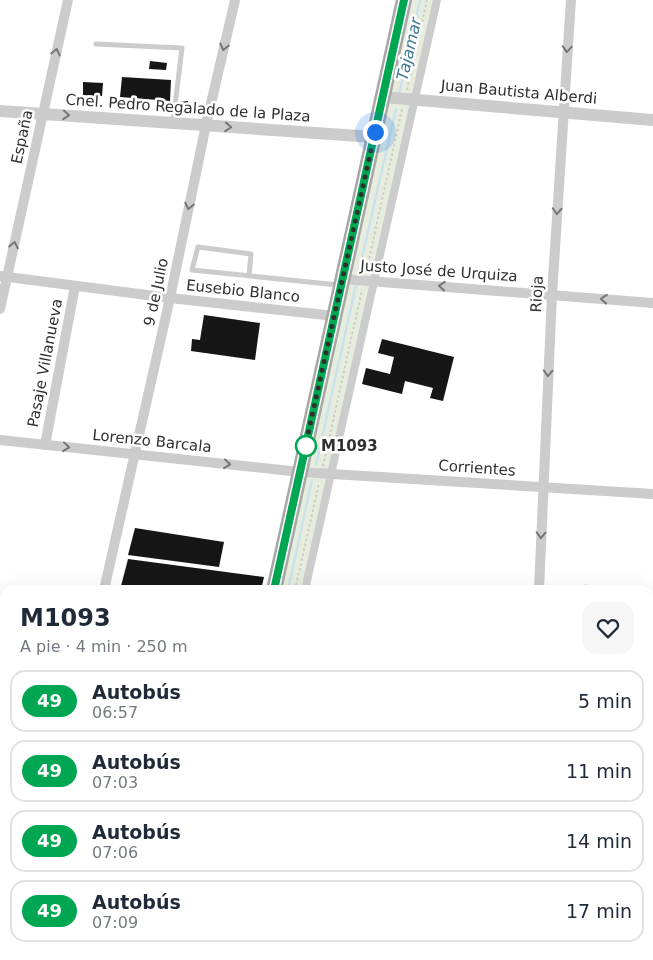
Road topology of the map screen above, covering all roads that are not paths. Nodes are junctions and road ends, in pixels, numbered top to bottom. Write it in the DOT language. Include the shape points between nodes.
graph roads {
  1 [pos="68,0"];
  2 [pos="236,0"];
  3 [pos="404,0"];
  4 [pos="437,0"];
  5 [pos="571,0"];
  6 [pos="96,44"];
  7 [pos="383,97"];
  8 [pos="409,99"];
  9 [pos="0,111"];
  10 [pos="563,112"];
  11 [pos="42,114"];
  12 [pos="653,120"];
  13 [pos="173,123"];
  14 [pos="206,125"];
  15 [pos="374,137"];
  16 [pos="248,276"];
  17 [pos="3,277"];
  18 [pos="369,281"];
  19 [pos="342,282"];
  20 [pos="75,286"];
  21 [pos="552,295"];
  22 [pos="170,298"];
  23 [pos="653,303"];
  24 [pos="0,309"];
  25 [pos="335,316"];
  26 [pos="0,440"];
  27 [pos="45,445"];
  28 [pos="134,454"];
  29 [pos="300,472"];
  30 [pos="326,474"];
  31 [pos="543,487"];
  32 [pos="653,494"];
  33 [pos="105,585"];
  34 [pos="275,585"];
  35 [pos="306,585"];
  36 [pos="539,585"];
  11 -- 1 [label="street, España, one-way"];
  2 -- 14 [label="street, 9 de Julio, one-way"];
  3 -- 7 [label="main road"];
  4 -- 8 [label="street"];
  5 -- 10 [label="street, Rioja, one-way"];
  6 -- 13 [label="lane" via="182,48"];
  7 -- 8 [label="street, Juan Bautista Alberdi"];
  7 -- 15 [label="main road"];
  8 -- 10 [label="street, Juan Bautista Alberdi"];
  8 -- 18 [label="street"];
  9 -- 11 [label="street, Cnel. Pedro Regalado de la Plaza"];
  10 -- 12 [label="street, Juan Bautista Alberdi"];
  10 -- 21 [label="street, Rioja, one-way"];
  11 -- 13 [label="street, Cnel. Pedro Regalado de la Plaza, one-way"];
  17 -- 11 [label="street, España, one-way"];
  13 -- 14 [label="street, Cnel. Pedro Regalado de la Plaza"];
  14 -- 15 [label="street, Cnel. Pedro Regalado de la Plaza, one-way"];
  14 -- 22 [label="street, 9 de Julio, one-way"];
  15 -- 19 [label="main road"];
  16 -- 16 [label="lane" via="192,270 198,247 250,254"];
  16 -- 19 [label="lane"];
  17 -- 20 [label="street, Eusebio Blanco"];
  17 -- 24 [label="street, España"];
  18 -- 19 [label="street, Justo José de Urquiza"];
  21 -- 18 [label="street, Justo José de Urquiza, one-way"];
  18 -- 30 [label="street"];
  19 -- 25 [label="main road"];
  20 -- 22 [label="street, Eusebio Blanco"];
  20 -- 27 [label="street, Pasaje Villanueva"];
  23 -- 21 [label="street, Justo José de Urquiza, one-way"];
  21 -- 31 [label="street, Rioja, one-way"];
  22 -- 25 [label="street, Eusebio Blanco"];
  22 -- 28 [label="street, 9 de Julio"];
  25 -- 29 [label="main road"];
  26 -- 27 [label="street, Lorenzo Barcala"];
  27 -- 28 [label="street, Lorenzo Barcala, one-way"];
  28 -- 29 [label="street, Lorenzo Barcala, one-way"];
  28 -- 33 [label="street, 9 de Julio"];
  29 -- 30 [label="street, Corrientes"];
  29 -- 34 [label="main road"];
  30 -- 31 [label="street, Corrientes"];
  30 -- 35 [label="street"];
  31 -- 32 [label="street, Corrientes"];
  31 -- 36 [label="street, Rioja, one-way"];
}
